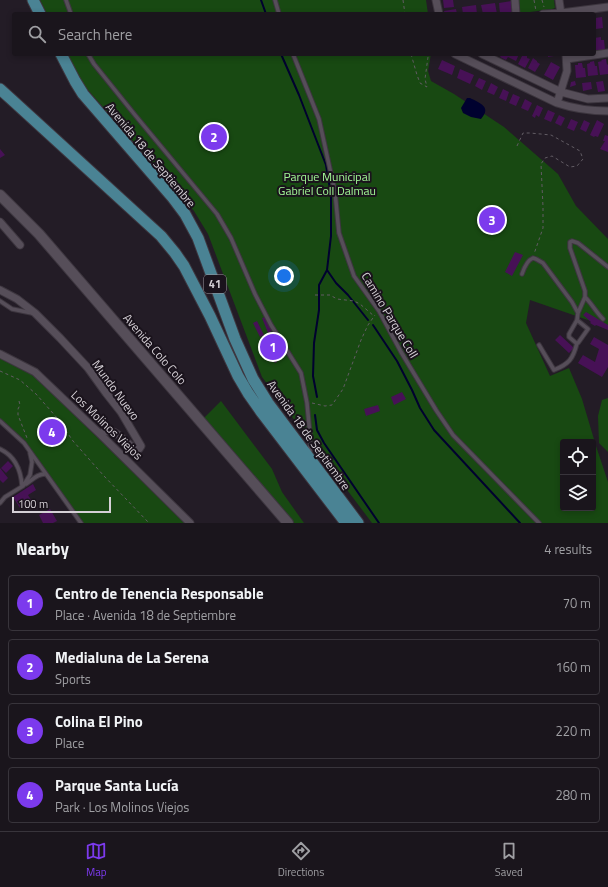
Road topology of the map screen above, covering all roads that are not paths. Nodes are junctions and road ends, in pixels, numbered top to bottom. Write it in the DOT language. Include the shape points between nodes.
graph roads {
  1 [pos="33,0"];
  2 [pos="66,0"];
  3 [pos="275,0"];
  4 [pos="436,0"];
  5 [pos="515,0"];
  6 [pos="559,0"];
  7 [pos="608,7"];
  8 [pos="39,12"];
  9 [pos="70,12"];
  10 [pos="278,12"];
  11 [pos="439,12"];
  12 [pos="516,12"];
  13 [pos="561,12"];
  14 [pos="574,12"];
  15 [pos="608,53"];
  16 [pos="596,54"];
  17 [pos="62,56"];
  18 [pos="89,56"];
  19 [pos="294,56"];
  20 [pos="459,56"];
  21 [pos="486,56"];
  22 [pos="566,56"];
  23 [pos="0,90"];
  24 [pos="561,92"];
  25 [pos="608,98"];
  26 [pos="557,103"];
  27 [pos="608,111"];
  28 [pos="0,195"];
  29 [pos="0,222"];
  30 [pos="20,245"];
  31 [pos="608,267"];
  32 [pos="522,274"];
  33 [pos="0,290"];
  34 [pos="585,297"];
  35 [pos="0,301"];
  36 [pos="35,313"];
  37 [pos="578,313"];
  38 [pos="603,318"];
  39 [pos="577,320"];
  40 [pos="577,343"];
  41 [pos="539,345"];
  42 [pos="0,354"];
  43 [pos="0,421"];
  44 [pos="100,434"];
  45 [pos="0,449"];
  46 [pos="29,450"];
  47 [pos="310,459"];
  48 [pos="46,474"];
  49 [pos="23,486"];
  50 [pos="0,502"];
  51 [pos="81,523"];
  52 [pos="190,523"];
  53 [pos="288,523"];
  54 [pos="346,523"];
  55 [pos="358,523"];
  56 [pos="539,523"];
  1 -- 8 [label="main road"];
  2 -- 9 [label="lane"];
  3 -- 10 [label="lane"];
  4 -- 11 [label="street"];
  5 -- 12 [label="street"];
  6 -- 13 [label="street"];
  7 -- 14 [label="street"];
  15 -- 16 [label="street"];
  17 -- 47 [label="main road, Avenida 18 de Septiembre / 41" via="83,94 173,198 190,222 249,372 268,403"];
  18 -- 47 [label="lane" via="217,214 271,326 301,373 307,403"];
  19 -- 56 [label="lane, Camino Parque Coll" via="319,119 335,192 339,233 354,276 379,311 401,352 453,435"];
  20 -- 26 [label="street"];
  21 -- 24 [label="street"];
  22 -- 24 [label="street" via="567,71"];
  23 -- 54 [label="main road, Avenida 18 de Septiembre / 41" via="133,210 175,253 210,316 243,384"];
  24 -- 25 [label="street" via="588,98"];
  24 -- 26 [label="street"];
  26 -- 27 [label="street" via="583,110"];
  28 -- 53 [label="street, Avenida Colo Colo" via="39,234"];
  29 -- 30 [label="street"];
  31 -- 34 [label="lane" via="578,243 570,242"];
  32 -- 37 [label="lane" via="530,259 542,263"];
  33 -- 36 [label="street, Mundo Nuevo"];
  34 -- 37 [label="lane"];
  34 -- 38 [label="lane"];
  35 -- 36 [label="lane" via="12,309"];
  36 -- 44 [label="street, Mundo Nuevo" via="88,368 121,412 141,446 136,450 112,431"];
  37 -- 39 [label="lane"];
  39 -- 40 [label="lane" via="569,334"];
  39 -- 40 [label="lane" via="588,329"];
  40 -- 41 [label="lane" via="572,359 565,366 554,370"];
  42 -- 44 [label="street, Los Molinos Viejos" via="35,372"];
  43 -- 46 [label="lane" via="24,442"];
  44 -- 52 [label="street, Los Molinos Viejos"];
  45 -- 49 [label="lane" via="12,457 18,466"];
  46 -- 48 [label="lane"];
  46 -- 49 [label="lane" via="32,462 30,475"];
  47 -- 55 [label="main road, Avenida 18 de Septiembre / 41"];
  48 -- 49 [label="lane" via="39,474"];
  48 -- 51 [label="lane"];
  49 -- 50 [label="lane"];
}
